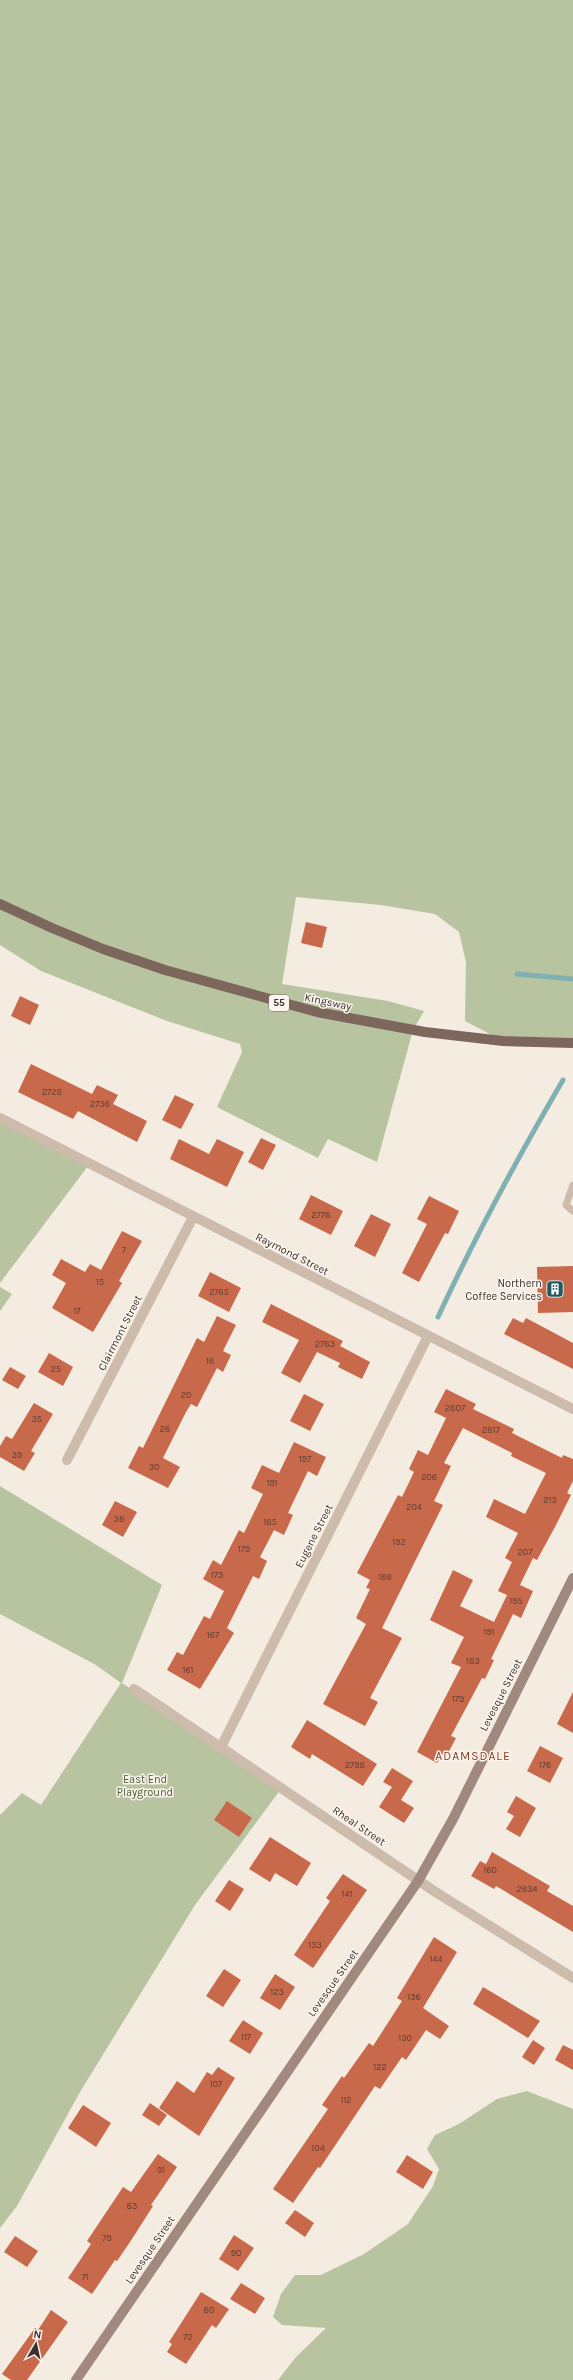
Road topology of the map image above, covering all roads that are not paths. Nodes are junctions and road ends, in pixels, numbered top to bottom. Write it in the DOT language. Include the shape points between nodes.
graph roads {
  1 [pos="0,904"];
  2 [pos="573,1043"];
  3 [pos="0,1118"];
  4 [pos="573,1185"];
  5 [pos="573,1211"];
  6 [pos="193,1217"];
  7 [pos="428,1336"];
  8 [pos="573,1409"];
  9 [pos="67,1460"];
  10 [pos="573,1578"];
  11 [pos="134,1689"];
  12 [pos="221,1747"];
  13 [pos="418,1881"];
  14 [pos="573,1978"];
  15 [pos="76,2380"];
  1 -- 2 [label="main road, Kingsway / 55" via="52,928 124,956 317,1012 425,1032 503,1041"];
  3 -- 6 [label="street, Raymond Street"];
  4 -- 5 [label="lane" via="566,1205"];
  6 -- 7 [label="street, Raymond Street"];
  6 -- 9 [label="street, Clairmont Street"];
  7 -- 8 [label="street, Raymond Street"];
  7 -- 12 [label="street, Eugene Street"];
  10 -- 13 [label="street, Levesque Street" via="453,1819"];
  11 -- 12 [label="street, Rheal Street"];
  12 -- 13 [label="street, Rheal Street"];
  13 -- 14 [label="street, Rheal Street"];
  13 -- 15 [label="street, Levesque Street"];
}
